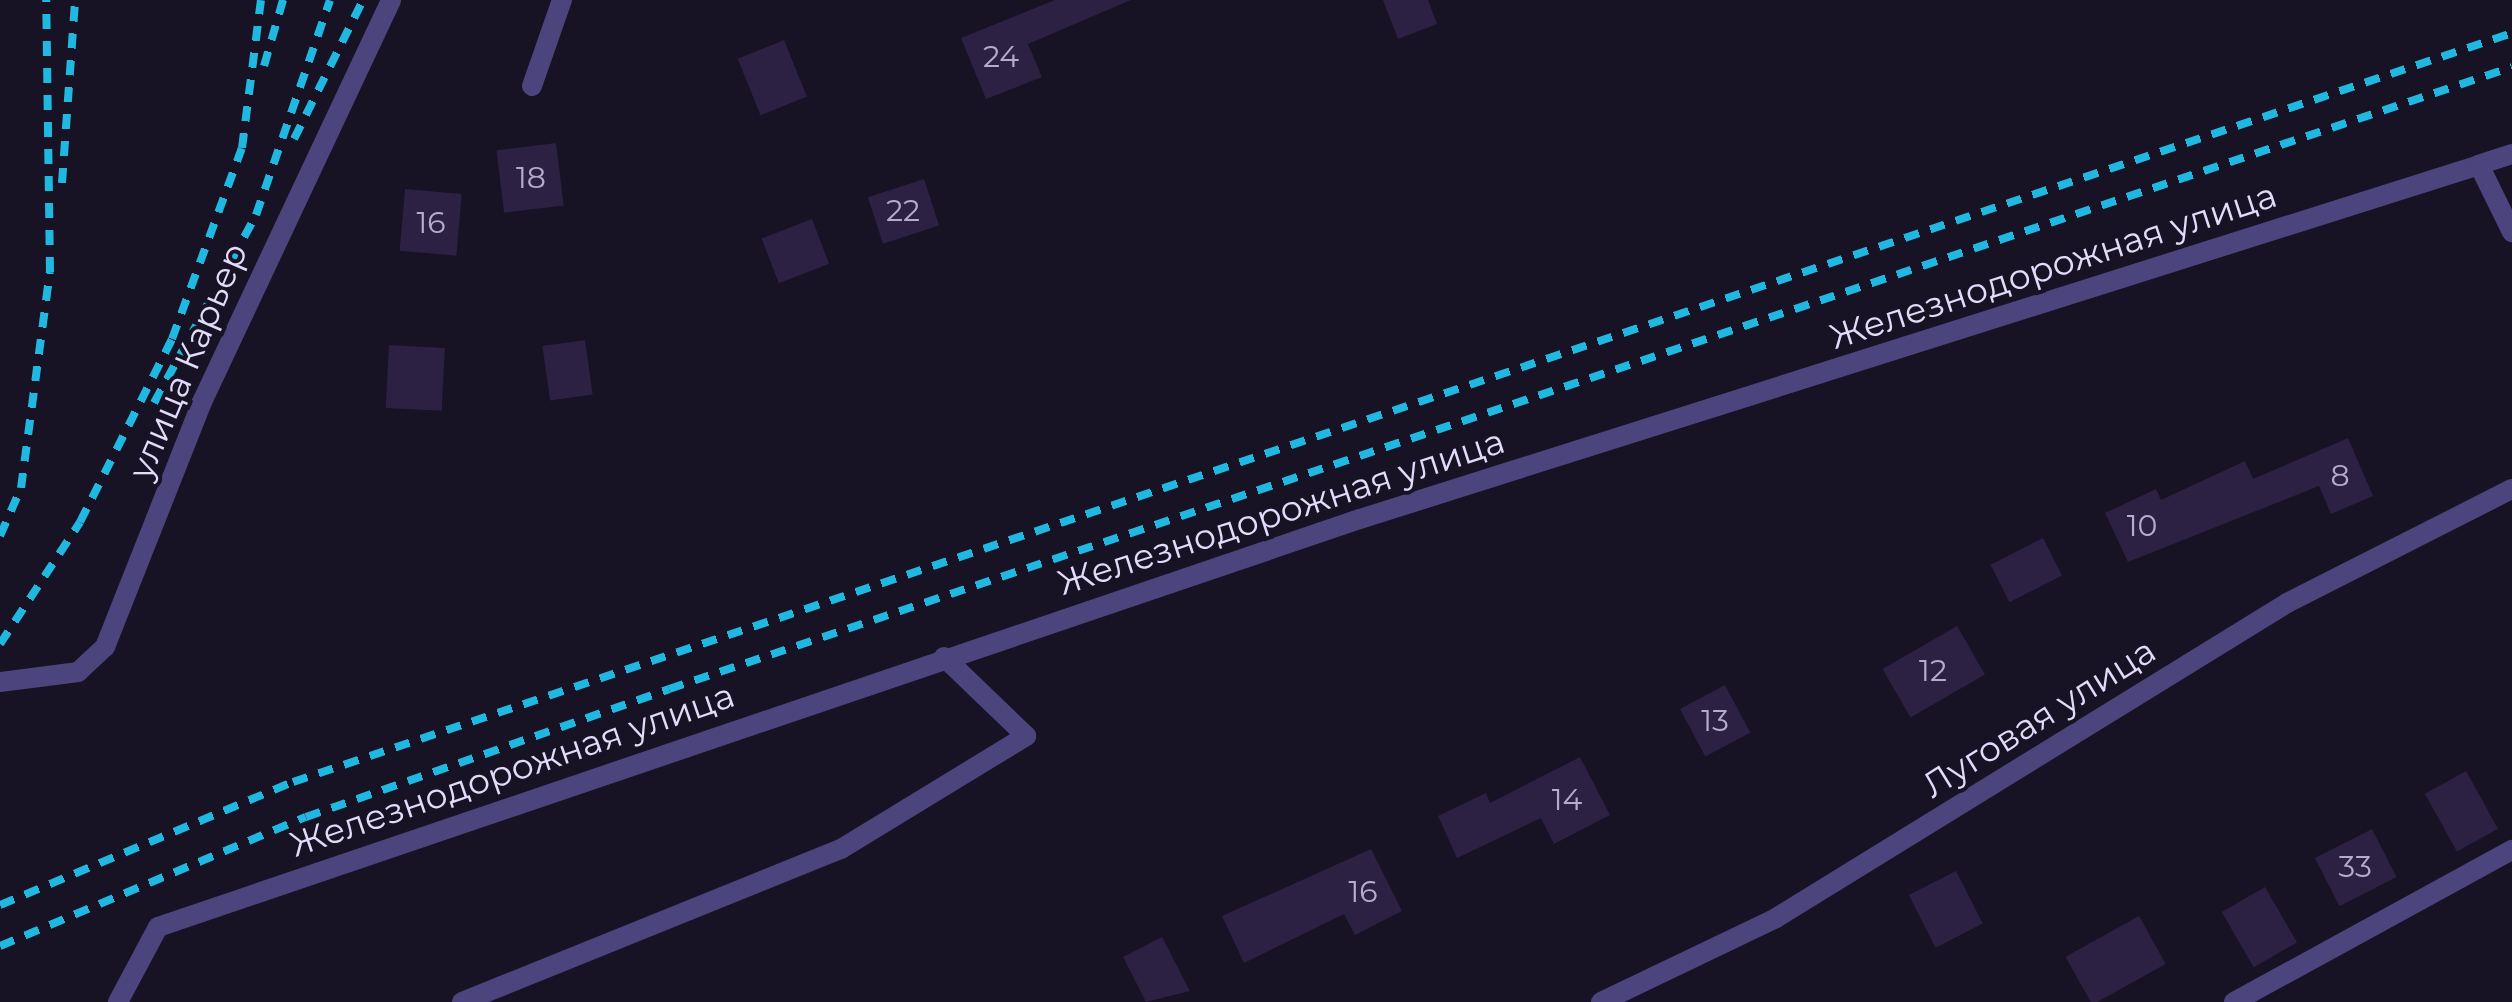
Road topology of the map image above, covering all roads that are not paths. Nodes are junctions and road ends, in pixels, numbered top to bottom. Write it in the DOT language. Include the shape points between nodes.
graph roads {
  1 [pos="391,0"];
  2 [pos="562,0"];
  3 [pos="532,86"];
  4 [pos="2512,154"];
  5 [pos="2479,165"];
  6 [pos="2512,232"];
  7 [pos="2512,489"];
  8 [pos="944,657"];
  9 [pos="0,682"];
  10 [pos="2512,850"];
  11 [pos="118,1002"];
  12 [pos="462,1002"];
  13 [pos="1601,1002"];
  14 [pos="2234,1002"];
  1 -- 9 [label="street, улица Карьер" via="202,402 105,648 78,672"];
  2 -- 3 [label="street"];
  4 -- 5 [label="street, Железнодорожная улица"];
  5 -- 6 [label="street"];
  5 -- 8 [label="street, Железнодорожная улица"];
  7 -- 13 [label="street, Луговая улица" via="2287,603 1776,918"];
  8 -- 11 [label="street, Железнодорожная улица" via="158,928"];
  8 -- 12 [label="street" via="1026,736 842,849"];
  10 -- 14 [label="street"];
}
